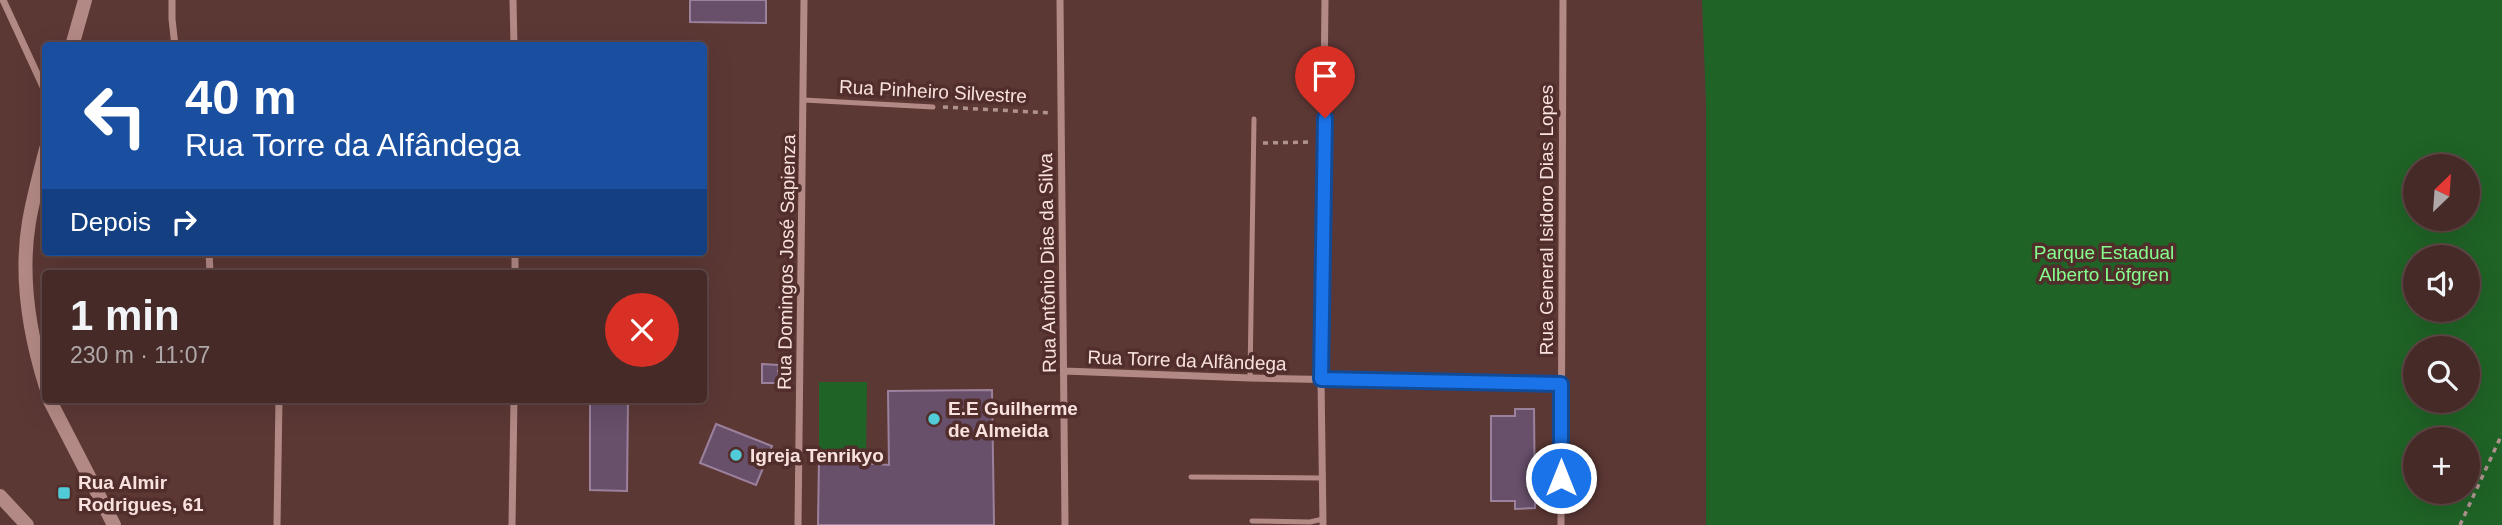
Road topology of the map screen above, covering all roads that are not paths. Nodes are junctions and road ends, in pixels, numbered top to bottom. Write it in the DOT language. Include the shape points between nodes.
graph roads {
  1 [pos="3,0"];
  2 [pos="85,0"];
  3 [pos="172,0"];
  4 [pos="513,0"];
  5 [pos="804,0"];
  6 [pos="1060,0"];
  7 [pos="1325,0"];
  8 [pos="1563,0"];
  9 [pos="73,42"];
  10 [pos="175,42"];
  11 [pos="514,42"];
  12 [pos="42,84"];
  13 [pos="804,100"];
  14 [pos="933,107"];
  15 [pos="1254,119"];
  16 [pos="42,166"];
  17 [pos="1064,371"];
  18 [pos="42,374"];
  19 [pos="1250,378"];
  20 [pos="1321,379"];
  21 [pos="1561,384"];
  22 [pos="51,403"];
  23 [pos="279,403"];
  24 [pos="514,403"];
  25 [pos="1191,477"];
  26 [pos="1322,478"];
  27 [pos="0,496"];
  28 [pos="1252,522"];
  29 [pos="1323,522"];
  30 [pos="22,523"];
  31 [pos="114,525"];
  32 [pos="277,525"];
  33 [pos="512,525"];
  34 [pos="798,525"];
  35 [pos="1065,525"];
  36 [pos="1561,525"];
  1 -- 12 [label="street"];
  2 -- 9 [label="street"];
  3 -- 10 [label="street"];
  4 -- 11 [label="street"];
  5 -- 13 [label="street, Rua Domingos José Sapienza"];
  6 -- 17 [label="street, Rua Antônio Dias da Silva"];
  7 -- 20 [label="street"];
  8 -- 21 [label="street, Rua General Isidoro Dias Lopes"];
  13 -- 14 [label="lane, Rua Pinheiro Silvestre"];
  13 -- 34 [label="street, Rua Domingos José Sapienza"];
  15 -- 19 [label="lane"];
  16 -- 18 [label="street" via="25,257 34,348"];
  17 -- 19 [label="street, Rua Torre da Alfândega"];
  17 -- 35 [label="street, Rua Antônio Dias da Silva"];
  19 -- 20 [label="street, Rua Torre da Alfândega"];
  20 -- 21 [label="street, Rua Torre da Alfândega"];
  20 -- 26 [label="street"];
  21 -- 36 [label="street, Rua General Isidoro Dias Lopes"];
  22 -- 31 [label="street"];
  23 -- 32 [label="street"];
  24 -- 33 [label="street"];
  25 -- 26 [label="lane"];
  26 -- 29 [label="street"];
  27 -- 30 [label="street"];
  28 -- 29 [label="lane"];
}
